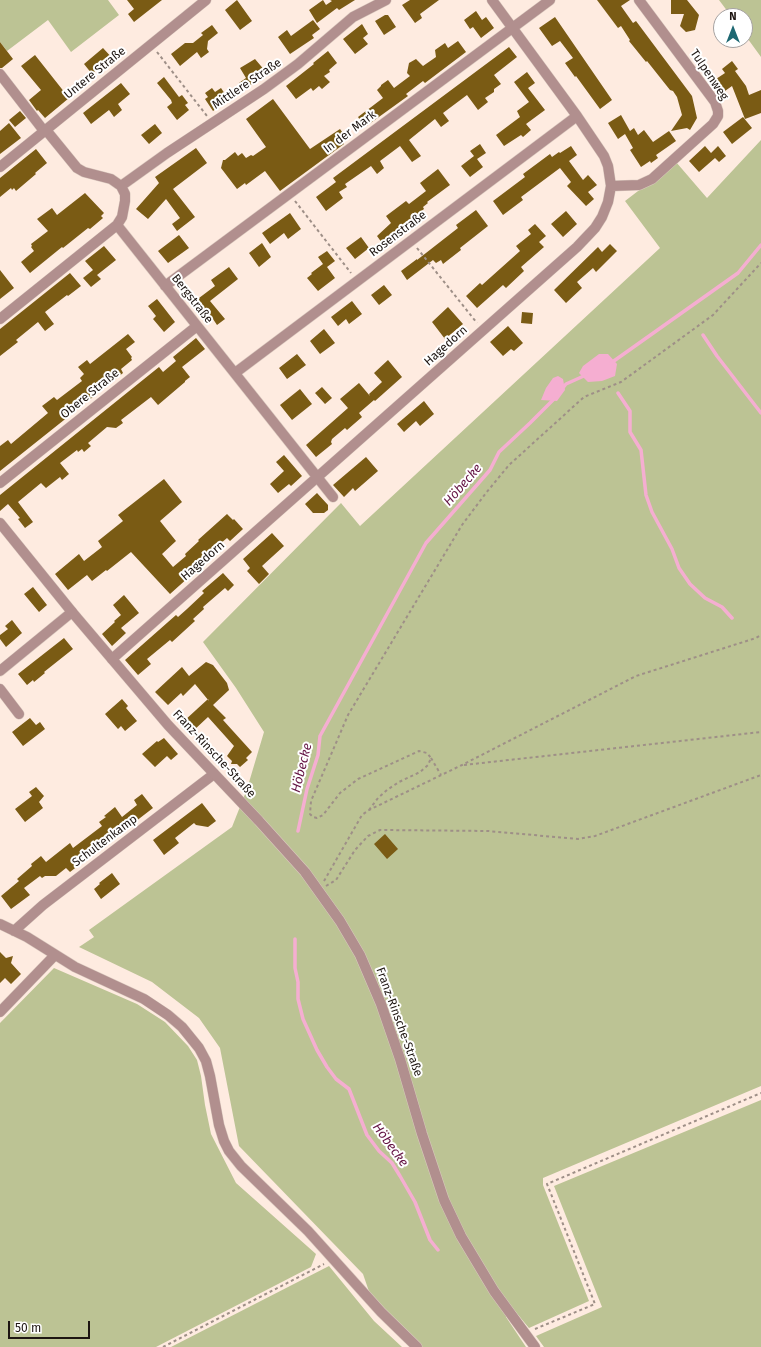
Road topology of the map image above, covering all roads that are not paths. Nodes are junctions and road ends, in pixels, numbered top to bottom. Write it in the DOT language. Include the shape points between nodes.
graph roads {
  1 [pos="206,0"];
  2 [pos="386,0"];
  3 [pos="492,0"];
  4 [pos="550,0"];
  5 [pos="639,0"];
  6 [pos="513,28"];
  7 [pos="0,74"];
  8 [pos="577,116"];
  9 [pos="45,131"];
  10 [pos="0,167"];
  11 [pos="121,186"];
  12 [pos="611,186"];
  13 [pos="117,225"];
  14 [pos="165,286"];
  15 [pos="0,320"];
  16 [pos="197,326"];
  17 [pos="235,373"];
  18 [pos="317,478"];
  19 [pos="0,483"];
  20 [pos="333,498"];
  21 [pos="0,522"];
  22 [pos="72,612"];
  23 [pos="112,659"];
  24 [pos="0,670"];
  25 [pos="0,689"];
  26 [pos="19,714"];
  27 [pos="214,774"];
  28 [pos="0,924"];
  29 [pos="14,931"];
  30 [pos="55,955"];
  31 [pos="0,1012"];
  32 [pos="417,1347"];
  33 [pos="534,1347"];
  1 -- 9 [label="street, Untere Straße"];
  2 -- 11 [label="street, Mittlere Straße" via="353,18 264,89"];
  3 -- 6 [label="street, Hagedorn"];
  4 -- 6 [label="street, In der Mark"];
  5 -- 12 [label="street, Tulpenweg" via="715,102 718,116 713,124 652,179 639,185"];
  6 -- 8 [label="street, Hagedorn"];
  6 -- 14 [label="street, In der Mark"];
  7 -- 9 [label="street"];
  8 -- 12 [label="street, Hagedorn" via="604,156"];
  8 -- 17 [label="street, Rosenstraße"];
  9 -- 10 [label="street, Untere Straße"];
  9 -- 11 [label="street" via="77,168 111,179"];
  11 -- 13 [label="street" via="125,201 122,217"];
  12 -- 18 [label="street, Hagedorn" via="605,209 595,228 577,247"];
  13 -- 14 [label="street, Bergstraße"];
  13 -- 15 [label="street"];
  14 -- 16 [label="street, Bergstraße"];
  16 -- 17 [label="street, Bergstraße"];
  16 -- 19 [label="street, Obere Straße"];
  17 -- 18 [label="street, Bergstraße"];
  18 -- 20 [label="street, Bergstraße"];
  18 -- 23 [label="street, Hagedorn"];
  21 -- 22 [label="street, Franz-Rinsche-Straße"];
  22 -- 23 [label="street, Franz-Rinsche-Straße"];
  22 -- 24 [label="street"];
  23 -- 27 [label="street, Franz-Rinsche-Straße"];
  25 -- 26 [label="street"];
  27 -- 29 [label="street, Schultenkamp" via="43,905"];
  27 -- 33 [label="street, Franz-Rinsche-Straße" via="318,890 350,937 371,978 400,1059 444,1200 460,1236 494,1291"];
  28 -- 29 [label="street"];
  29 -- 30 [label="street"];
  30 -- 31 [label="street"];
  30 -- 32 [label="street" via="144,999 168,1015 188,1034 206,1061 221,1133 229,1151"];
}
